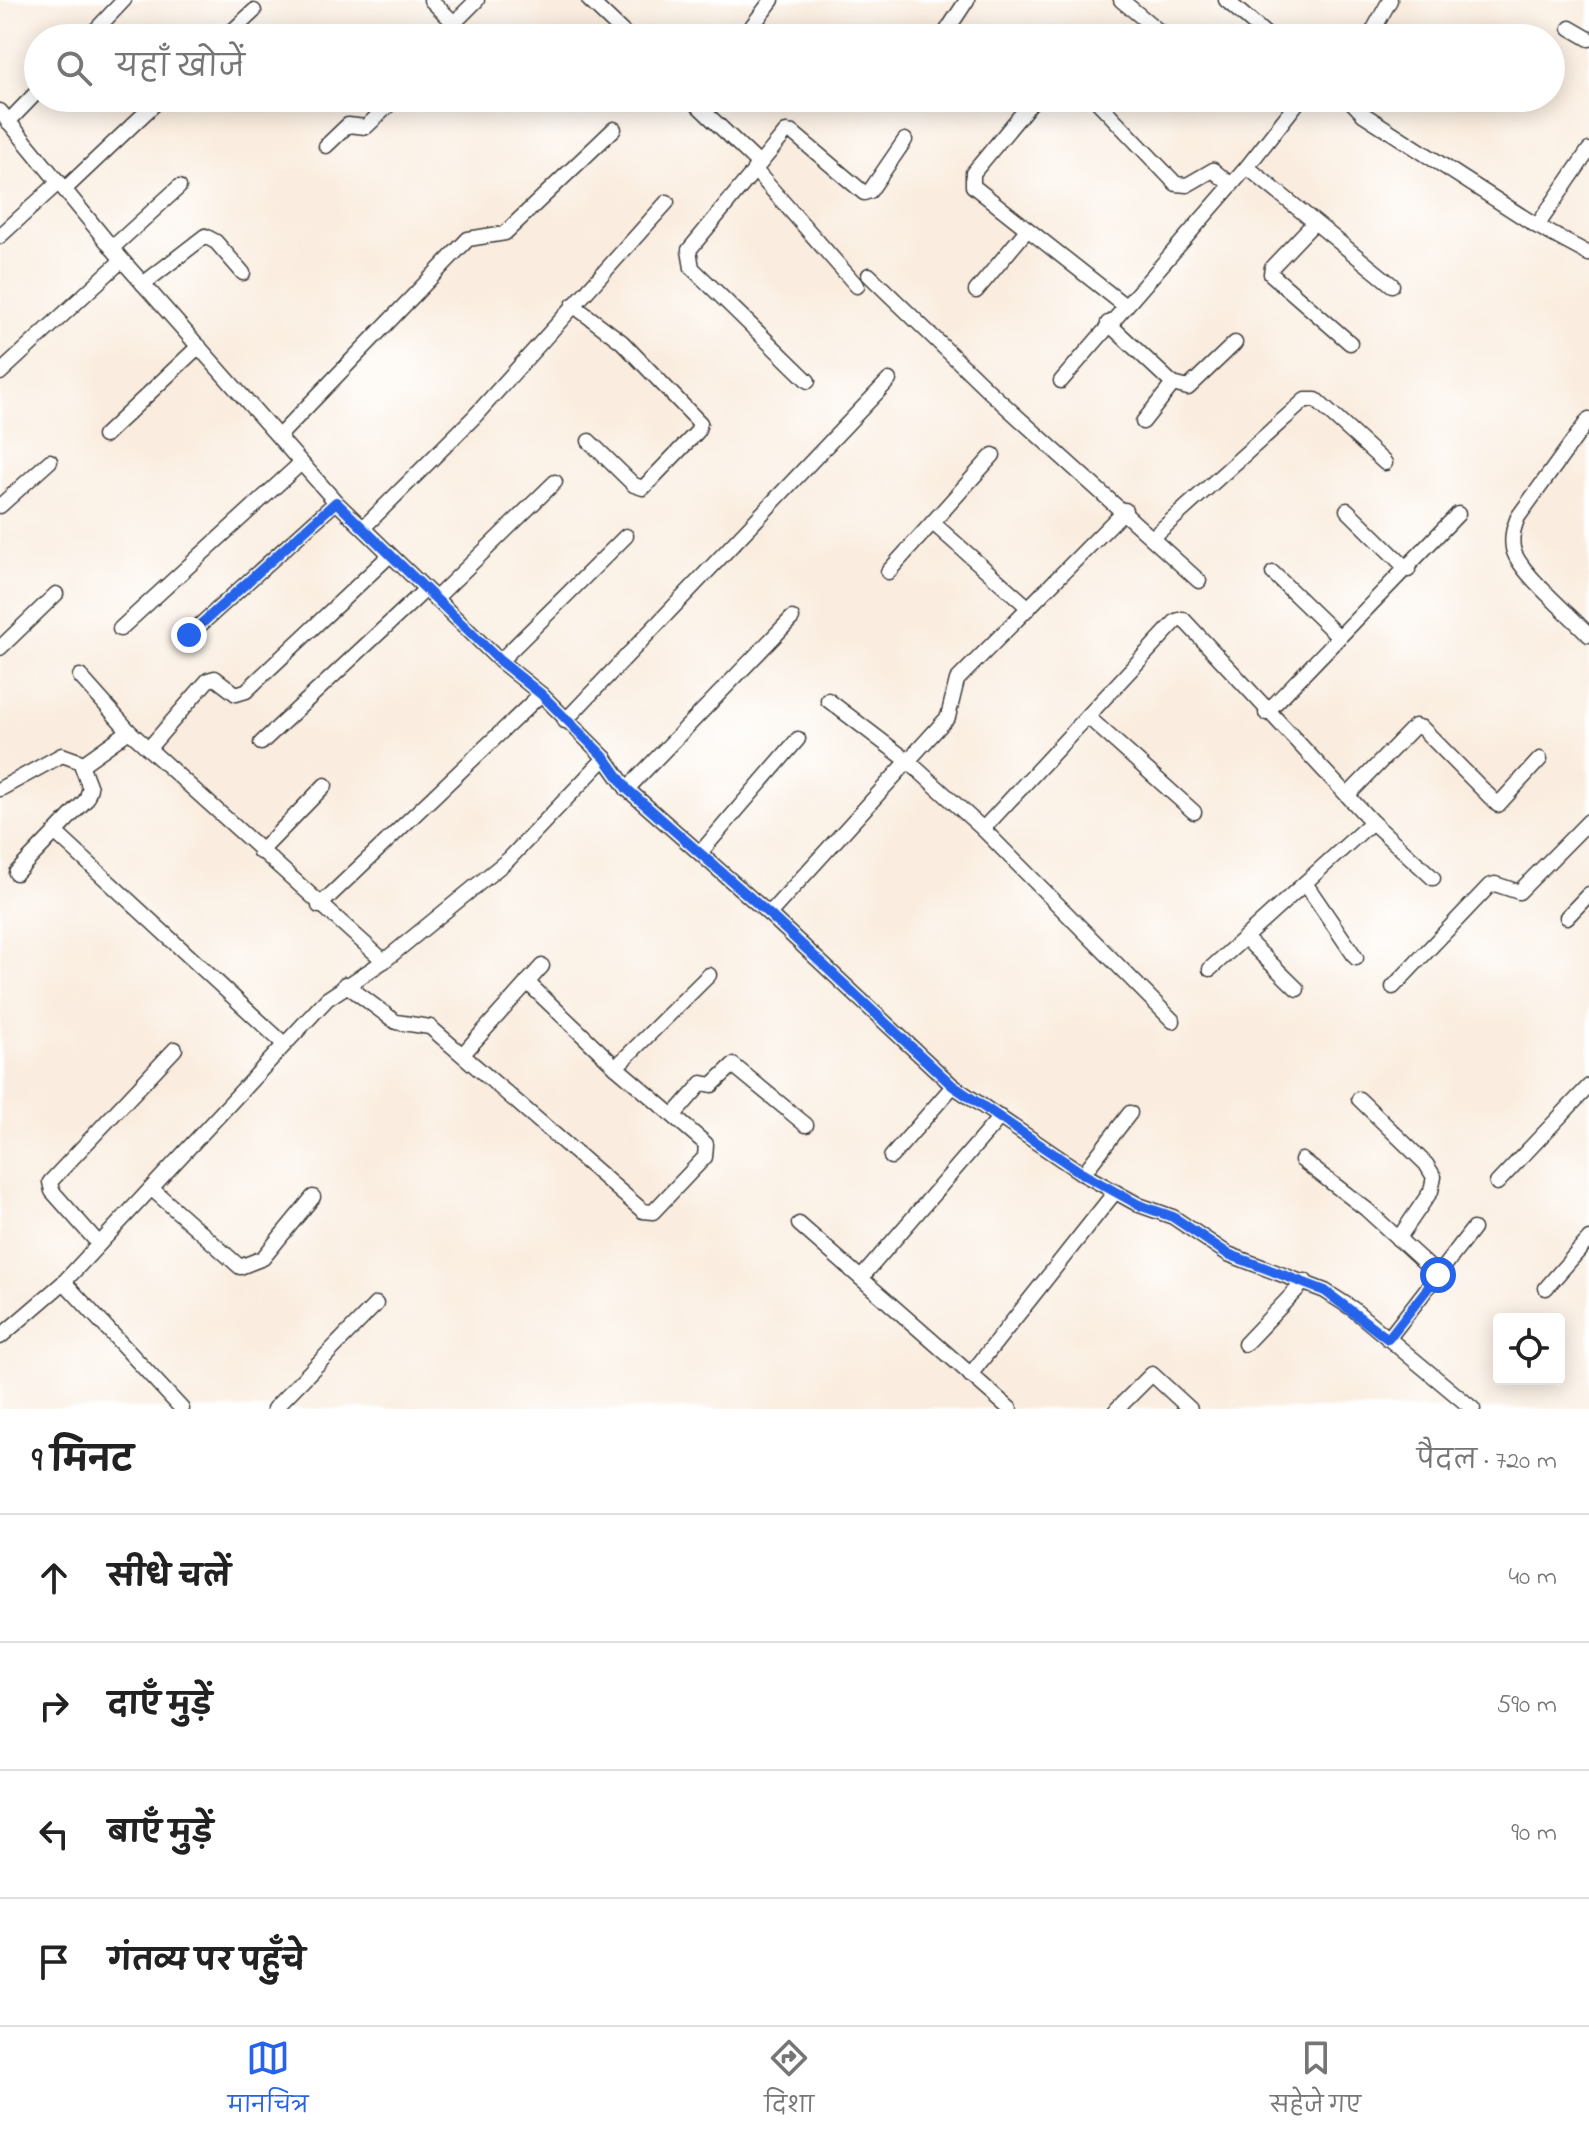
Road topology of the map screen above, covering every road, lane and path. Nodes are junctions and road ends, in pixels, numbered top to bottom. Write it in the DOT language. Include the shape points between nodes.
graph roads {
  1 [pos="124,0"];
  2 [pos="431,0"];
  3 [pos="477,0"];
  4 [pos="589,0"];
  5 [pos="772,0"];
  6 [pos="967,0"];
  7 [pos="1121,0"];
  8 [pos="1226,0"];
  9 [pos="1390,0"];
  10 [pos="254,11"];
  11 [pos="101,24"];
  12 [pos="240,24"];
  13 [pos="446,24"];
  14 [pos="457,24"];
  15 [pos="614,24"];
  16 [pos="754,24"];
  17 [pos="951,24"];
  18 [pos="1150,24"];
  19 [pos="1254,24"];
  20 [pos="1377,24"];
  21 [pos="1570,28"];
  22 [pos="1589,39"];
  23 [pos="24,102"];
  24 [pos="145,112"];
  25 [pos="382,112"];
  26 [pos="704,112"];
  27 [pos="1024,112"];
  28 [pos="1107,112"];
  29 [pos="1290,112"];
  30 [pos="1361,112"];
  31 [pos="4,117"];
  32 [pos="614,129"];
  33 [pos="905,140"];
  34 [pos="326,146"];
  35 [pos="1589,150"];
  36 [pos="756,166"];
  37 [pos="1247,167"];
  38 [pos="1231,185"];
  39 [pos="62,186"];
  40 [pos="179,187"];
  41 [pos="667,202"];
  42 [pos="1313,224"];
  43 [pos="1537,226"];
  44 [pos="1026,231"];
  45 [pos="0,236"];
  46 [pos="117,254"];
  47 [pos="1589,254"];
  48 [pos="243,273"];
  49 [pos="869,275"];
  50 [pos="143,284"];
  51 [pos="1392,285"];
  52 [pos="857,286"];
  53 [pos="976,291"];
  54 [pos="573,305"];
  55 [pos="1124,305"];
  56 [pos="1108,323"];
  57 [pos="1235,343"];
  58 [pos="1350,343"];
  59 [pos="199,346"];
  60 [pos="0,373"];
  61 [pos="889,380"];
  62 [pos="808,381"];
  63 [pos="1061,381"];
  64 [pos="1173,384"];
  65 [pos="1589,419"];
  66 [pos="1143,422"];
  67 [pos="104,436"];
  68 [pos="279,436"];
  69 [pos="589,441"];
  70 [pos="993,455"];
  71 [pos="50,461"];
  72 [pos="301,463"];
  73 [pos="1385,463"];
  74 [pos="555,482"];
  75 [pos="336,502"];
  76 [pos="0,506"];
  77 [pos="1125,510"];
  78 [pos="1347,510"];
  79 [pos="1458,514"];
  80 [pos="934,524"];
  81 [pos="364,527"];
  82 [pos="626,536"];
  83 [pos="1152,538"];
  84 [pos="390,555"];
  85 [pos="1408,570"];
  86 [pos="888,572"];
  87 [pos="1273,573"];
  88 [pos="1199,581"];
  89 [pos="56,594"];
  90 [pos="430,595"];
  91 [pos="1029,608"];
  92 [pos="792,618"];
  93 [pos="120,629"];
  94 [pos="189,635"];
  95 [pos="1589,635"];
  96 [pos="1338,636"];
  97 [pos="0,648"];
  98 [pos="500,661"];
  99 [pos="80,676"];
  100 [pos="541,694"];
  101 [pos="828,700"];
  102 [pos="1266,713"];
  103 [pos="1088,717"];
  104 [pos="565,721"];
  105 [pos="129,731"];
  106 [pos="798,739"];
  107 [pos="261,743"];
  108 [pos="149,748"];
  109 [pos="605,758"];
  110 [pos="1540,759"];
  111 [pos="908,761"];
  112 [pos="81,764"];
  113 [pos="325,785"];
  114 [pos="0,789"];
  115 [pos="627,789"];
  116 [pos="1349,794"];
  117 [pos="1194,812"];
  118 [pos="1589,821"];
  119 [pos="1372,822"];
  120 [pos="983,829"];
  121 [pos="57,834"];
  122 [pos="260,852"];
  123 [pos="700,853"];
  124 [pos="16,873"];
  125 [pos="1433,878"];
  126 [pos="1305,883"];
  127 [pos="1589,894"];
  128 [pos="319,906"];
  129 [pos="769,914"];
  130 [pos="1567,917"];
  131 [pos="1245,938"];
  132 [pos="1356,958"];
  133 [pos="384,961"];
  134 [pos="542,966"];
  135 [pos="1210,969"];
  136 [pos="709,975"];
  137 [pos="527,982"];
  138 [pos="345,984"];
  139 [pos="1393,987"];
  140 [pos="1297,989"];
  141 [pos="1173,1021"];
  142 [pos="284,1044"];
  143 [pos="175,1049"];
  144 [pos="463,1054"];
  145 [pos="616,1067"];
  146 [pos="953,1086"];
  147 [pos="1589,1086"];
  148 [pos="1359,1099"];
  149 [pos="1130,1113"];
  150 [pos="674,1115"];
  151 [pos="1000,1117"];
  152 [pos="806,1125"];
  153 [pos="891,1157"];
  154 [pos="1302,1160"];
  155 [pos="1083,1174"];
  156 [pos="1497,1183"];
  157 [pos="152,1189"];
  158 [pos="1115,1192"];
  159 [pos="313,1197"];
  160 [pos="799,1224"];
  161 [pos="1473,1229"];
  162 [pos="1398,1239"];
  163 [pos="1589,1239"];
  164 [pos="99,1244"];
  165 [pos="1438,1275"];
  166 [pos="861,1278"];
  167 [pos="1305,1281"];
  168 [pos="64,1282"];
  169 [pos="1546,1288"];
  170 [pos="376,1304"];
  171 [pos="0,1337"];
  172 [pos="1388,1339"];
  173 [pos="1245,1344"];
  174 [pos="970,1375"];
  175 [pos="182,1409"];
  176 [pos="274,1409"];
  177 [pos="1010,1409"];
  178 [pos="1117,1409"];
  179 [pos="1190,1409"];
  180 [pos="1473,1409"];
  1 -- 11 [label="street"];
  2 -- 13 [label="street"];
  3 -- 14 [label="street"];
  4 -- 15 [label="street"];
  5 -- 16 [label="street"];
  6 -- 17 [label="street"];
  7 -- 18 [label="street"];
  8 -- 19 [label="street"];
  9 -- 20 [label="street"];
  10 -- 12 [label="street"];
  21 -- 22 [label="street"];
  23 -- 31 [label="street"];
  24 -- 39 [label="street"];
  25 -- 34 [label="street" via="366,127 348,125"];
  26 -- 36 [label="street"];
  27 -- 44 [label="street" via="971,179"];
  28 -- 38 [label="street" via="1176,184 1194,183 1213,170"];
  29 -- 37 [label="street"];
  30 -- 43 [label="street"];
  31 -- 39 [label="street"];
  32 -- 68 [label="street" via="505,233 468,239"];
  33 -- 36 [label="street" via="864,193 790,132"];
  35 -- 43 [label="street"];
  36 -- 52 [label="street"];
  36 -- 62 [label="street" via="692,243 688,256 692,268"];
  37 -- 38 [label="street"];
  37 -- 42 [label="street"];
  38 -- 55 [label="street"];
  39 -- 45 [label="street"];
  39 -- 46 [label="street"];
  40 -- 46 [label="street"];
  41 -- 54 [label="street"];
  42 -- 51 [label="street"];
  42 -- 58 [label="street" via="1271,274"];
  43 -- 47 [label="street"];
  44 -- 53 [label="street"];
  44 -- 55 [label="street"];
  46 -- 50 [label="street"];
  46 -- 60 [label="street"];
  48 -- 50 [label="street" via="205,236"];
  49 -- 77 [label="street" via="990,392"];
  50 -- 59 [label="street"];
  54 -- 69 [label="street" via="622,342 700,423 643,488"];
  54 -- 81 [label="street" via="474,417"];
  55 -- 56 [label="street"];
  56 -- 63 [label="street"];
  56 -- 64 [label="street"];
  57 -- 64 [label="street" via="1188,388"];
  59 -- 67 [label="street"];
  59 -- 68 [label="street"];
  61 -- 104 [label="street"];
  64 -- 66 [label="street"];
  65 -- 95 [label="street" via="1512,531 1513,552 1523,568"];
  68 -- 72 [label="street"];
  70 -- 80 [label="street"];
  71 -- 76 [label="street"];
  72 -- 75 [label="street"];
  72 -- 93 [label="street"];
  73 -- 83 [label="street" via="1316,400 1305,400"];
  74 -- 90 [label="street"];
  75 -- 81 [label="street"];
  75 -- 94 [label="street"];
  77 -- 83 [label="street"];
  77 -- 91 [label="street"];
  78 -- 85 [label="street"];
  79 -- 85 [label="street"];
  80 -- 86 [label="street"];
  80 -- 91 [label="street"];
  81 -- 84 [label="street"];
  82 -- 98 [label="street"];
  83 -- 88 [label="street"];
  84 -- 90 [label="street"];
  84 -- 108 [label="street" via="246,691 236,694 215,678 208,680"];
  85 -- 96 [label="street"];
  87 -- 96 [label="street"];
  89 -- 97 [label="street"];
  90 -- 98 [label="street"];
  90 -- 107 [label="street"];
  91 -- 111 [label="street" via="957,680 948,717"];
  92 -- 115 [label="street"];
  96 -- 102 [label="street"];
  98 -- 100 [label="street"];
  99 -- 105 [label="street"];
  100 -- 104 [label="street"];
  100 -- 128 [label="street"];
  101 -- 111 [label="street"];
  102 -- 103 [label="street" via="1183,619"];
  102 -- 116 [label="street"];
  103 -- 117 [label="street"];
  103 -- 120 [label="street"];
  104 -- 109 [label="street"];
  105 -- 108 [label="street"];
  105 -- 112 [label="street"];
  106 -- 123 [label="street"];
  108 -- 122 [label="street"];
  109 -- 115 [label="street"];
  109 -- 133 [label="street" via="509,859"];
  110 -- 116 [label="street" via="1498,805 1415,726"];
  111 -- 120 [label="street"];
  111 -- 129 [label="street"];
  112 -- 114 [label="street" via="62,755"];
  112 -- 121 [label="street" via="90,792"];
  113 -- 122 [label="street"];
  115 -- 123 [label="street"];
  116 -- 119 [label="street"];
  118 -- 139 [label="street" via="1519,892 1489,886"];
  119 -- 125 [label="street"];
  119 -- 126 [label="street"];
  120 -- 141 [label="street"];
  121 -- 124 [label="street"];
  121 -- 142 [label="street"];
  122 -- 128 [label="street"];
  123 -- 129 [label="street"];
  126 -- 131 [label="street"];
  126 -- 132 [label="street"];
  127 -- 130 [label="street"];
  128 -- 133 [label="street"];
  129 -- 146 [label="street"];
  131 -- 135 [label="street"];
  131 -- 140 [label="street"];
  133 -- 138 [label="street"];
  134 -- 137 [label="street"];
  136 -- 145 [label="street"];
  137 -- 144 [label="street"];
  137 -- 145 [label="street"];
  138 -- 142 [label="street"];
  138 -- 144 [label="street" via="396,1022 430,1027"];
  142 -- 157 [label="street"];
  143 -- 164 [label="street" via="50,1182 52,1191"];
  144 -- 150 [label="street" via="647,1213 708,1151 704,1140"];
  145 -- 150 [label="street"];
  146 -- 151 [label="street"];
  146 -- 153 [label="street"];
  147 -- 156 [label="street"];
  148 -- 162 [label="street" via="1434,1177 1431,1191"];
  149 -- 155 [label="street"];
  150 -- 152 [label="street" via="701,1084 712,1085 733,1065"];
  151 -- 155 [label="street"];
  151 -- 166 [label="street"];
  154 -- 162 [label="street"];
  155 -- 158 [label="street"];
  157 -- 159 [label="street" via="240,1267 263,1258"];
  157 -- 164 [label="street"];
  158 -- 167 [label="street" via="1173,1217 1228,1254"];
  158 -- 174 [label="street"];
  160 -- 166 [label="street"];
  161 -- 165 [label="street"];
  162 -- 165 [label="street"];
  163 -- 169 [label="street"];
  164 -- 168 [label="street"];
  165 -- 172 [label="street"];
  166 -- 174 [label="street"];
  167 -- 172 [label="street" via="1353,1309"];
  167 -- 173 [label="street"];
  168 -- 171 [label="street"];
  168 -- 175 [label="street"];
  170 -- 176 [label="street"];
  172 -- 180 [label="street"];
  174 -- 177 [label="street"];
  178 -- 179 [label="street" via="1152,1374"];
}
